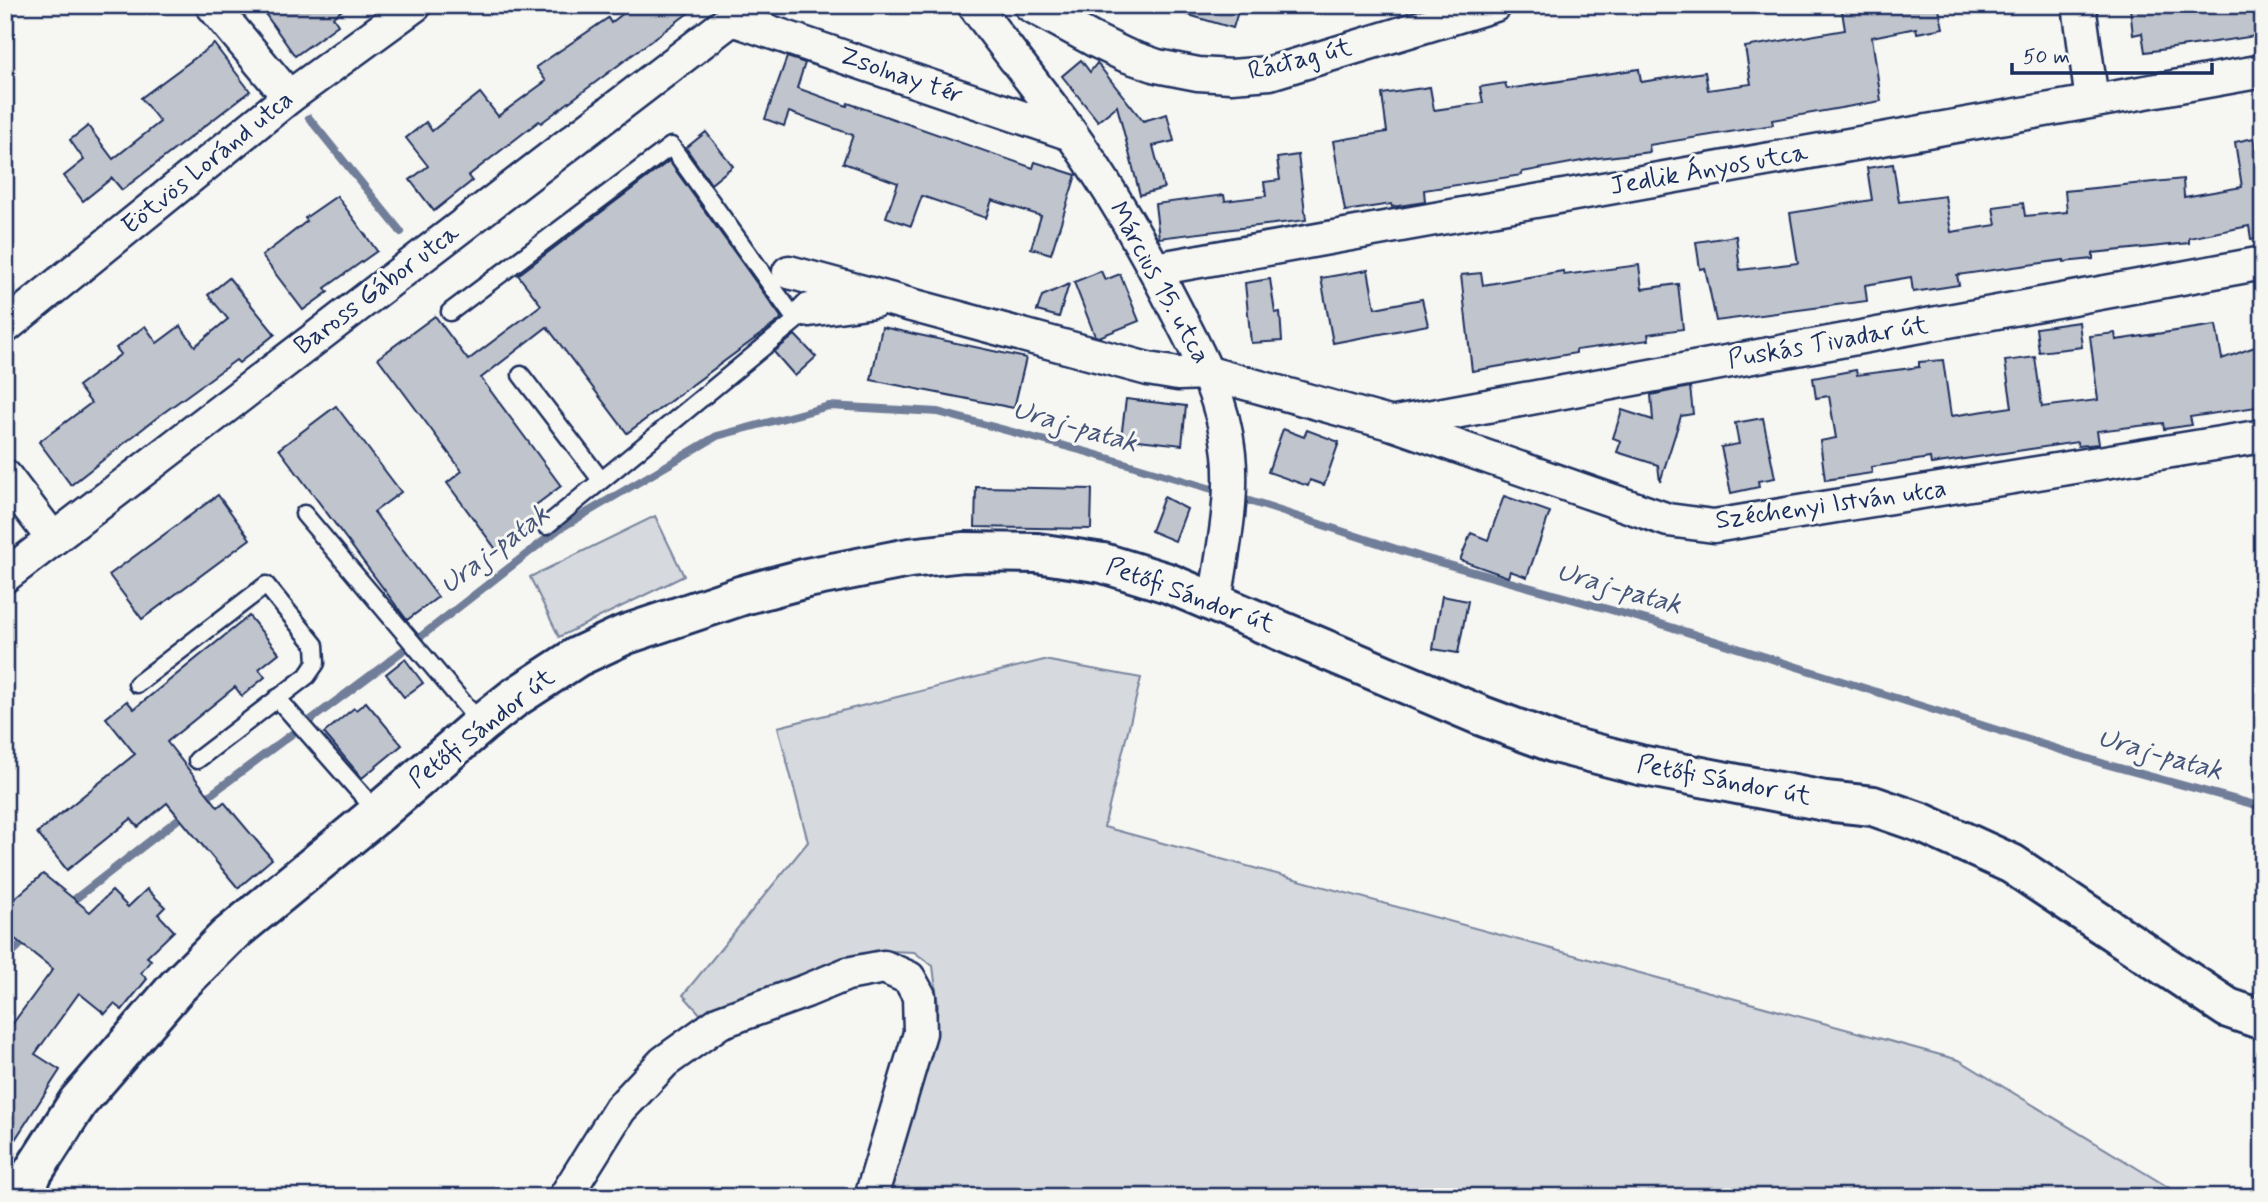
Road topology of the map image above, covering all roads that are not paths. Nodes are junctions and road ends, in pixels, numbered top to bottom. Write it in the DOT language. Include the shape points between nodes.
graph roads {
  1 [pos="212,5"];
  2 [pos="415,5"];
  3 [pos="974,5"];
  4 [pos="1030,5"];
  5 [pos="1495,5"];
  6 [pos="2079,5"];
  7 [pos="741,12"];
  8 [pos="2263,71"];
  9 [pos="289,97"];
  10 [pos="2092,101"];
  11 [pos="1071,134"];
  12 [pos="753,259"];
  13 [pos="2263,263"];
  14 [pos="1155,269"];
  15 [pos="789,272"];
  16 [pos="890,300"];
  17 [pos="450,312"];
  18 [pos="803,315"];
  19 [pos="5,327"];
  20 [pos="1209,373"];
  21 [pos="521,375"];
  22 [pos="1393,424"];
  23 [pos="2263,436"];
  24 [pos="5,476"];
  25 [pos="601,480"];
  26 [pos="304,514"];
  27 [pos="546,526"];
  28 [pos="53,539"];
  29 [pos="5,576"];
  30 [pos="1215,602"];
  31 [pos="137,684"];
  32 [pos="278,698"];
  33 [pos="481,723"];
  34 [pos="197,760"];
  35 [pos="378,813"];
  36 [pos="2263,1020"];
  37 [pos="22,1197"];
  38 [pos="565,1197"];
  39 [pos="871,1197"];
  1 -- 9 [label="street"];
  2 -- 9 [label="street, Eötvös Loránd utca"];
  3 -- 11 [label="street, Március 15. utca"];
  4 -- 5 [label="street, Ráctag út" via="1125,55 1157,66 1231,76 1270,72"];
  6 -- 10 [label="street"];
  7 -- 11 [label="street, Zsolnay tér"];
  7 -- 28 [label="street, Baross Gábor utca"];
  8 -- 10 [label="street, Jedlik Ányos utca"];
  9 -- 19 [label="street, Eötvös Loránd utca"];
  10 -- 14 [label="street, Jedlik Ányos utca"];
  11 -- 14 [label="street, Március 15. utca"];
  12 -- 15 [label="lane"];
  12 -- 17 [label="lane" via="671,146"];
  12 -- 18 [label="lane"];
  13 -- 22 [label="street, Puskás Tivadar út"];
  14 -- 20 [label="street, Március 15. utca"];
  15 -- 16 [label="street, Széchenyi István utca"];
  16 -- 18 [label="street"];
  16 -- 20 [label="street, Széchenyi István utca" via="1148,369"];
  18 -- 25 [label="lane"];
  20 -- 22 [label="street, Széchenyi István utca"];
  20 -- 30 [label="street, Március 15. utca" via="1227,436 1230,477"];
  21 -- 25 [label="lane"];
  22 -- 23 [label="street, Széchenyi István utca" via="1668,520 1714,526"];
  24 -- 28 [label="street"];
  25 -- 27 [label="lane"];
  26 -- 33 [label="lane"];
  28 -- 29 [label="street, Baross Gábor utca"];
  30 -- 33 [label="street, Petőfi Sándor út" via="1125,569 1077,558 1001,551 909,558 807,578 624,635 549,674"];
  30 -- 36 [label="street, Petőfi Sándor út" via="1556,743 1653,768 1873,806 1922,823 2012,864 2228,1009"];
  31 -- 32 [label="lane" via="266,585 317,651 313,670"];
  32 -- 34 [label="lane"];
  32 -- 35 [label="lane"];
  33 -- 35 [label="street, Petőfi Sándor út"];
  35 -- 37 [label="street, Petőfi Sándor út" via="227,937 177,987 78,1102"];
  38 -- 39 [label="street" via="621,1109 664,1062 720,1022 848,974 884,967 909,978 919,996 920,1033"];
}
